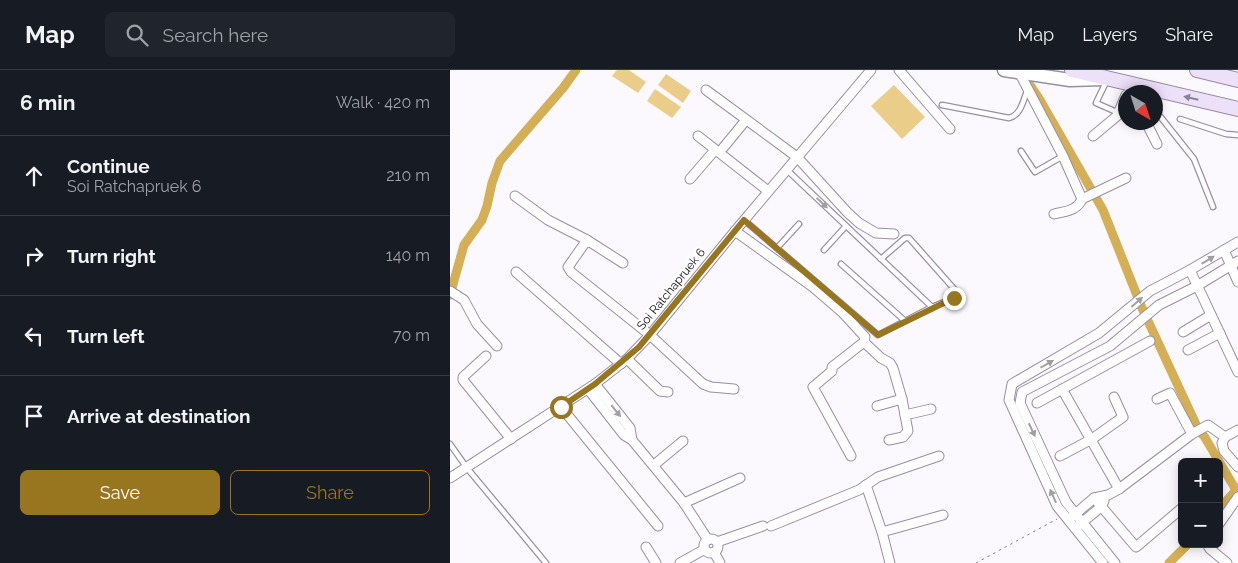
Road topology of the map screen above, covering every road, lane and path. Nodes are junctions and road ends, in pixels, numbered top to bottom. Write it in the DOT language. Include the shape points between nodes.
graph roads {
  1 [pos="871,70"];
  2 [pos="899,70"];
  3 [pos="1004,70"];
  4 [pos="1072,70"];
  5 [pos="1197,70"];
  6 [pos="1206,70"];
  7 [pos="1019,72"];
  8 [pos="1222,76"];
  9 [pos="1107,79"];
  10 [pos="1238,80"];
  11 [pos="1118,86"];
  12 [pos="706,90"];
  13 [pos="1028,90"];
  14 [pos="1163,94"];
  15 [pos="942,105"];
  16 [pos="1238,109"];
  17 [pos="1118,113"];
  18 [pos="1118,114"];
  19 [pos="1180,119"];
  20 [pos="746,120"];
  21 [pos="1163,121"];
  22 [pos="950,129"];
  23 [pos="1150,130"];
  24 [pos="1238,135"];
  25 [pos="698,136"];
  26 [pos="1093,136"];
  27 [pos="1158,144"];
  28 [pos="719,149"];
  29 [pos="1021,150"];
  30 [pos="1063,156"];
  31 [pos="797,157"];
  32 [pos="786,170"];
  33 [pos="1126,178"];
  34 [pos="690,179"];
  35 [pos="768,192"];
  36 [pos="515,196"];
  37 [pos="1082,199"];
  38 [pos="1213,207"];
  39 [pos="1054,214"];
  40 [pos="744,220"];
  41 [pos="799,224"];
  42 [pos="846,226"];
  43 [pos="735,231"];
  44 [pos="894,234"];
  45 [pos="587,240"];
  46 [pos="1238,242"];
  47 [pos="777,248"];
  48 [pos="824,250"];
  49 [pos="1224,250"];
  50 [pos="881,259"];
  51 [pos="623,263"];
  52 [pos="1234,263"];
  53 [pos="841,264"];
  54 [pos="1190,270"];
  55 [pos="516,272"];
  56 [pos="1238,282"];
  57 [pos="1198,286"];
  58 [pos="450,291"];
  59 [pos="932,307"];
  60 [pos="1211,315"];
  61 [pos="904,320"];
  62 [pos="1183,332"];
  63 [pos="1220,333"];
  64 [pos="650,335"];
  65 [pos="1150,340"];
  66 [pos="864,342"];
  67 [pos="497,346"];
  68 [pos="1188,350"];
  69 [pos="486,356"];
  70 [pos="624,361"];
  71 [pos="1238,372"];
  72 [pos="591,387"];
  73 [pos="734,389"];
  74 [pos="1062,389"];
  75 [pos="668,392"];
  76 [pos="1114,397"];
  77 [pos="902,399"];
  78 [pos="1157,399"];
  79 [pos="1037,403"];
  80 [pos="878,406"];
  81 [pos="561,407"];
  82 [pos="931,409"];
  83 [pos="905,415"];
  84 [pos="1238,430"];
  85 [pos="1192,434"];
  86 [pos="1225,437"];
  87 [pos="511,439"];
  88 [pos="1092,439"];
  89 [pos="683,440"];
  90 [pos="890,440"];
  91 [pos="450,444"];
  92 [pos="851,456"];
  93 [pos="939,456"];
  94 [pos="1060,456"];
  95 [pos="654,465"];
  96 [pos="467,468"];
  97 [pos="1238,468"];
  98 [pos="450,478"];
  99 [pos="740,478"];
  100 [pos="866,485"];
  101 [pos="1120,489"];
  102 [pos="1108,494"];
  103 [pos="1238,497"];
  104 [pos="1094,498"];
  105 [pos="684,502"];
  106 [pos="1101,506"];
  107 [pos="1178,512"];
  108 [pos="1076,513"];
  109 [pos="943,515"];
  110 [pos="1223,518"];
  111 [pos="1058,519"];
  112 [pos="1068,520"];
  113 [pos="1083,522"];
  114 [pos="658,526"];
  115 [pos="1075,528"];
  116 [pos="882,532"];
  117 [pos="717,542"];
  118 [pos="706,544"];
  119 [pos="646,547"];
  120 [pos="1209,548"];
  121 [pos="714,552"];
  122 [pos="546,563"];
  123 [pos="656,563"];
  124 [pos="680,563"];
  125 [pos="720,563"];
  126 [pos="890,563"];
  127 [pos="976,563"];
  128 [pos="1103,563"];
  129 [pos="1115,563"];
  130 [pos="1227,563"];
  1 -- 31 [label="street, Soi Ratchapruek 6"];
  2 -- 22 [label="street"];
  3 -- 7 [label="main road"];
  4 -- 9 [label="main road"];
  5 -- 8 [label="main road"];
  6 -- 8 [label="main road"];
  7 -- 9 [label="main road" via="1070,80"];
  7 -- 13 [label="street"];
  8 -- 10 [label="main road"];
  9 -- 11 [label="main road"];
  9 -- 17 [label="lane" via="1096,103"];
  12 -- 20 [label="street"];
  13 -- 15 [label="lane" via="1020,110 1009,118"];
  13 -- 30 [label="street"];
  16 -- 14 [label="main road, one-way"];
  18 -- 26 [label="street"];
  19 -- 24 [label="lane"];
  20 -- 28 [label="street"];
  20 -- 31 [label="street"];
  21 -- 38 [label="lane" via="1194,159"];
  23 -- 27 [label="street"];
  25 -- 28 [label="street"];
  28 -- 34 [label="street"];
  28 -- 35 [label="street"];
  29 -- 30 [label="lane" via="1034,172"];
  30 -- 37 [label="street"];
  31 -- 32 [label="street, Soi Ratchapruek 6"];
  31 -- 44 [label="street" via="858,223 876,233"];
  32 -- 35 [label="street, Soi Ratchapruek 6"];
  32 -- 42 [label="lane, one-way"];
  33 -- 37 [label="street"];
  35 -- 40 [label="street, Soi Ratchapruek 6"];
  36 -- 45 [label="street" via="548,220"];
  37 -- 39 [label="street" via="1075,209"];
  40 -- 43 [label="street, Soi Ratchapruek 6"];
  40 -- 47 [label="lane"];
  41 -- 47 [label="lane"];
  42 -- 48 [label="lane"];
  42 -- 50 [label="lane"];
  43 -- 64 [label="street, Soi Ratchapruek 6"];
  43 -- 66 [label="street" via="842,312 864,335"];
  45 -- 51 [label="street"];
  45 -- 64 [label="street" via="569,270"];
  46 -- 49 [label="street"];
  47 -- 61 [label="lane" via="878,335"];
  49 -- 52 [label="street"];
  54 -- 49 [label="street, one-way"];
  50 -- 59 [label="lane"];
  50 -- 59 [label="lane" via="909,238 956,292 954,298"];
  52 -- 56 [label="street"];
  52 -- 57 [label="street"];
  53 -- 61 [label="lane"];
  54 -- 57 [label="street"];
  112 -- 54 [label="street, one-way" via="1057,506 1009,400 1012,384 1099,333 1150,290"];
  55 -- 70 [label="street"];
  57 -- 60 [label="street"];
  57 -- 108 [label="street, one-way" via="1158,305 1110,346 1022,392 1020,403 1066,502"];
  58 -- 67 [label="street" via="466,302 476,324"];
  59 -- 61 [label="lane"];
  60 -- 62 [label="street"];
  60 -- 63 [label="street"];
  63 -- 68 [label="street"];
  63 -- 71 [label="street"];
  64 -- 70 [label="street, Soi Ratchapruek 6"];
  64 -- 73 [label="street" via="703,384"];
  65 -- 74 [label="street"];
  66 -- 77 [label="street" via="876,355 890,363"];
  66 -- 92 [label="street" via="833,366 832,371 813,387"];
  69 -- 87 [label="street" via="468,371 463,380"];
  70 -- 72 [label="street, Soi Ratchapruek 6"];
  70 -- 75 [label="street" via="660,391"];
  72 -- 81 [label="street, Soi Ratchapruek 6"];
  72 -- 95 [label="street" via="624,435"];
  74 -- 79 [label="street"];
  74 -- 88 [label="street"];
  76 -- 88 [label="street" via="1123,418"];
  77 -- 80 [label="street"];
  77 -- 83 [label="street"];
  78 -- 85 [label="street" via="1170,393"];
  81 -- 87 [label="street, Soi Ratchapruek 6"];
  81 -- 114 [label="street"];
  82 -- 83 [label="street"];
  83 -- 90 [label="street" via="908,431"];
  84 -- 86 [label="street"];
  85 -- 86 [label="street" via="1208,425"];
  85 -- 101 [label="street"];
  86 -- 97 [label="street" via="1222,443 1224,451"];
  87 -- 96 [label="street, Soi Ratchapruek 6"];
  88 -- 94 [label="street"];
  88 -- 101 [label="street"];
  89 -- 95 [label="street"];
  91 -- 96 [label="lane"];
  93 -- 100 [label="street" via="878,477"];
  95 -- 105 [label="street"];
  96 -- 98 [label="street, Soi Ratchapruek 6"];
  96 -- 122 [label="lane"];
  99 -- 105 [label="street"];
  100 -- 116 [label="street"];
  100 -- 117 [label="street" via="767,526"];
  101 -- 102 [label="street"];
  102 -- 104 [label="street"];
  102 -- 106 [label="street"];
  103 -- 110 [label="street"];
  104 -- 106 [label="street"];
  104 -- 108 [label="street"];
  105 -- 118 [label="street"];
  106 -- 107 [label="street" via="1136,547"];
  106 -- 113 [label="street"];
  108 -- 112 [label="street"];
  108 -- 113 [label="street"];
  109 -- 116 [label="street"];
  111 -- 127 [label="path"];
  112 -- 115 [label="street"];
  113 -- 115 [label="street"];
  113 -- 129 [label="street"];
  115 -- 128 [label="street"];
  116 -- 126 [label="street"];
  117 -- 118 [label="street" via="713,539"];
  117 -- 121 [label="street" via="718,548"];
  118 -- 121 [label="street" via="709,552"];
  118 -- 124 [label="street"];
  119 -- 123 [label="street"];
  120 -- 130 [label="street"];
  121 -- 125 [label="street"];
}
